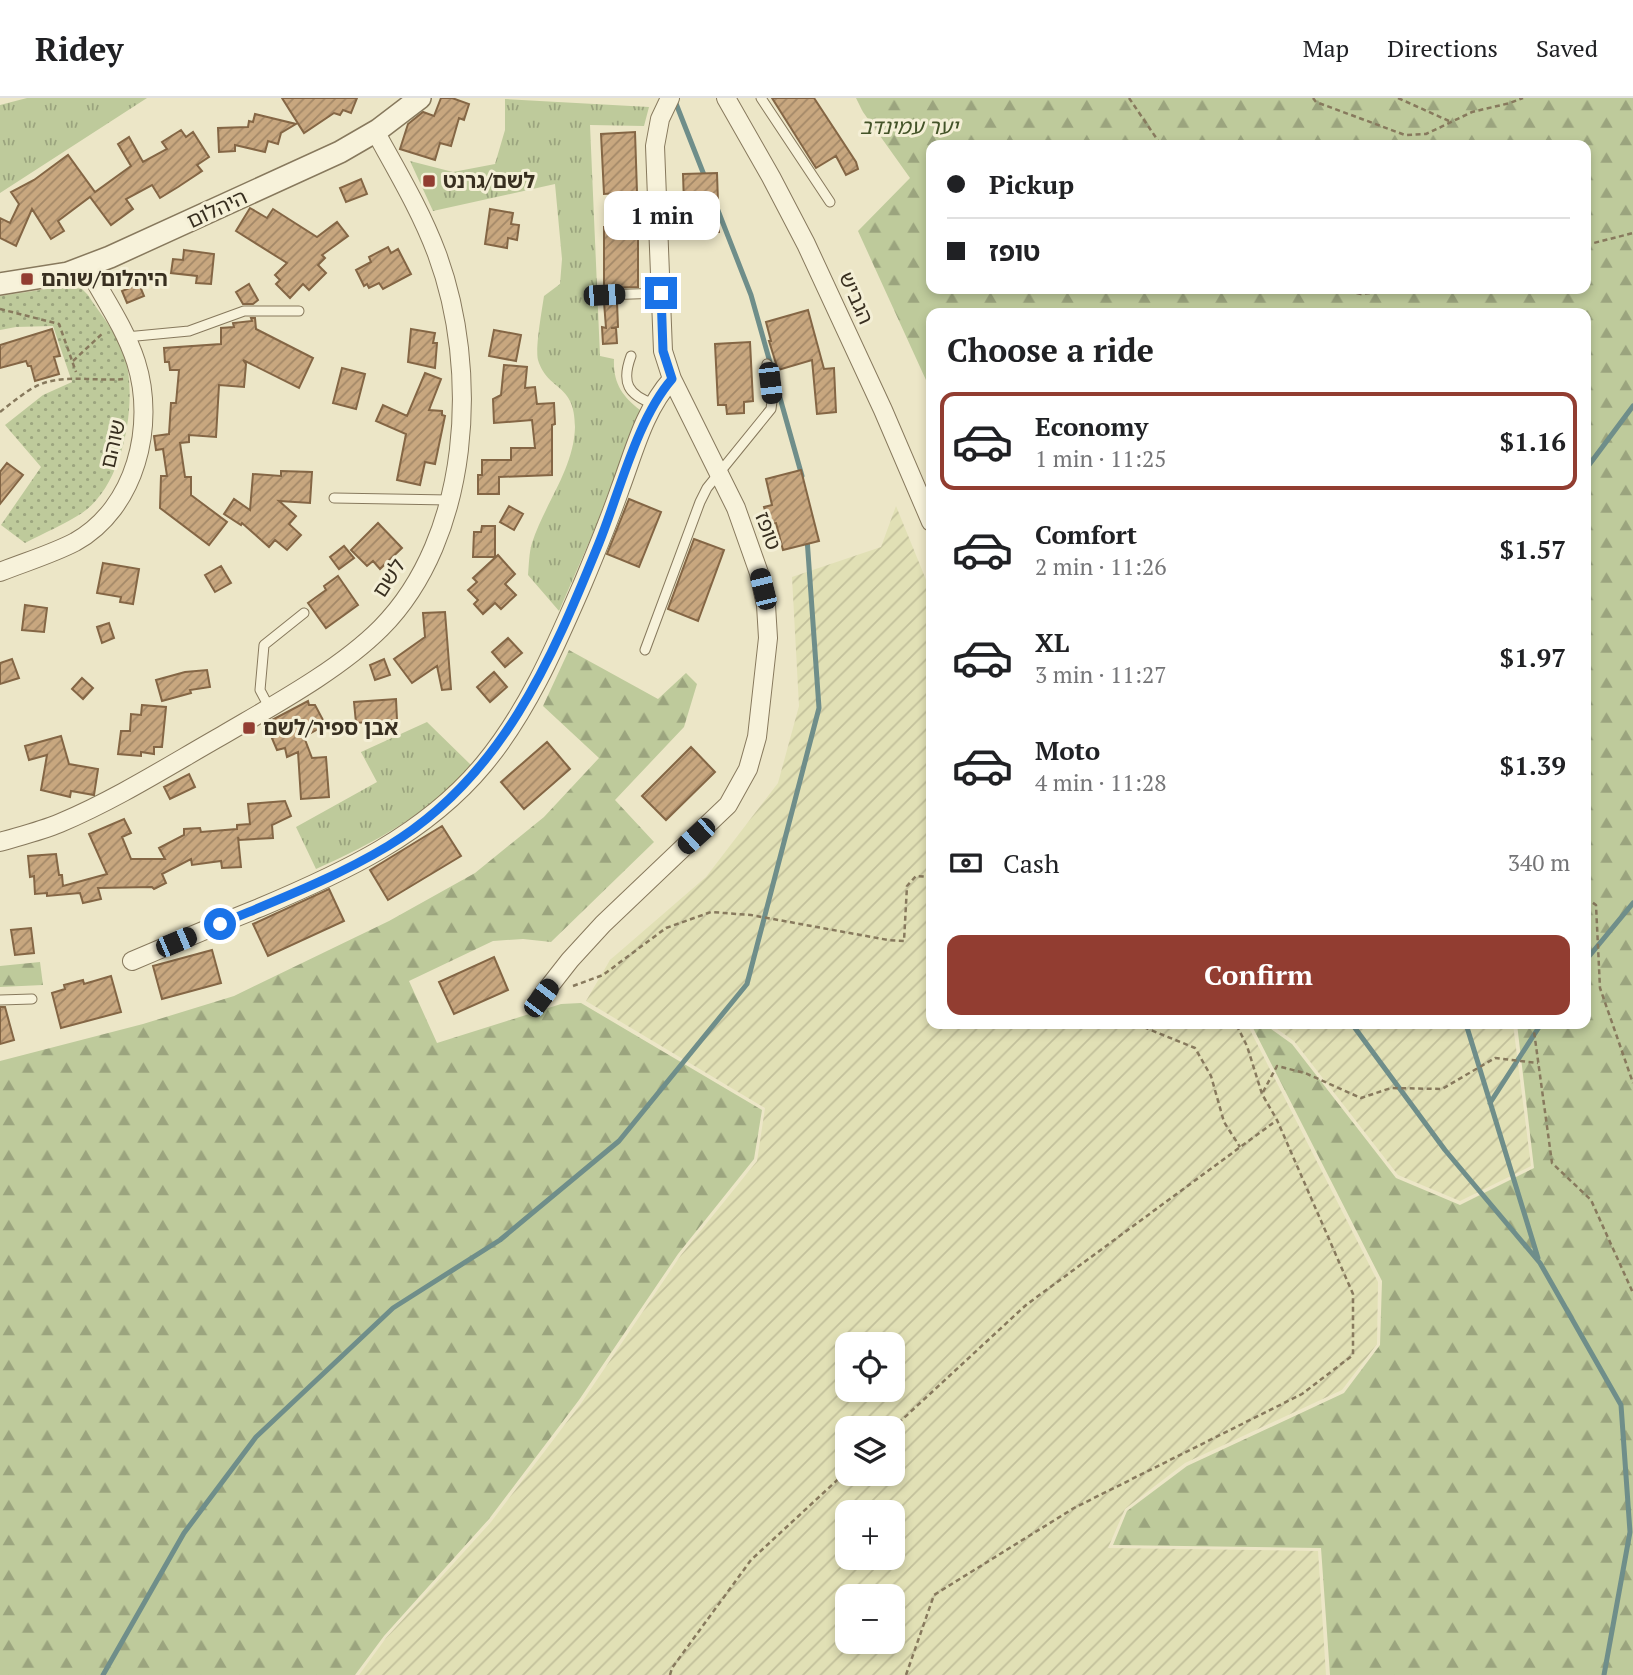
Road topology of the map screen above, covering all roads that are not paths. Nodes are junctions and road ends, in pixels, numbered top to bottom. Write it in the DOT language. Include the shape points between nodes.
graph roads {
  1 [pos="420,98"];
  2 [pos="670,98"];
  3 [pos="726,98"];
  4 [pos="761,98"];
  5 [pos="375,131"];
  6 [pos="830,202"];
  7 [pos="87,267"];
  8 [pos="0,284"];
  9 [pos="661,293"];
  10 [pos="604,295"];
  11 [pos="299,311"];
  12 [pos="126,337"];
  13 [pos="631,356"];
  14 [pos="767,364"];
  15 [pos="672,379"];
  16 [pos="654,404"];
  17 [pos="720,475"];
  18 [pos="334,498"];
  19 [pos="449,500"];
  20 [pos="926,510"];
  21 [pos="0,572"];
  22 [pos="304,613"];
  23 [pos="645,650"];
  24 [pos="269,707"];
  25 [pos="0,842"];
  26 [pos="132,961"];
  27 [pos="541,998"];
  28 [pos="32,999"];
  29 [pos="0,1000"];
  1 -- 5 [label="street, היהלום"];
  2 -- 9 [label="street, טופז" via="655,146"];
  3 -- 20 [label="street, הגביש" via="806,244"];
  4 -- 6 [label="lane"];
  5 -- 7 [label="street, היהלום" via="340,152"];
  5 -- 19 [label="street, לשם" via="426,228 454,315 462,406"];
  7 -- 8 [label="street, היהלום"];
  7 -- 12 [label="street, שוהם"];
  9 -- 10 [label="lane"];
  9 -- 15 [label="street, טופז" via="663,351"];
  11 -- 12 [label="lane" via="244,311 189,331"];
  12 -- 21 [label="street, שוהם" via="144,402 141,439 131,475 115,506 75,542"];
  13 -- 16 [label="lane" via="628,385 640,399"];
  14 -- 17 [label="lane" via="771,410"];
  15 -- 16 [label="street"];
  15 -- 17 [label="street, טופז"];
  16 -- 26 [label="street" via="551,653 504,737 463,788 415,828 356,864"];
  17 -- 23 [label="lane" via="700,502"];
  17 -- 27 [label="street, טופז" via="752,549 768,621 766,672 748,769 722,812 603,924"];
  18 -- 19 [label="lane"];
  19 -- 24 [label="street, לשם" via="419,576 383,627 352,654"];
  22 -- 24 [label="lane" via="264,645 260,690"];
  24 -- 25 [label="street, לשם" via="100,805"];
  28 -- 29 [label="lane"];
}
